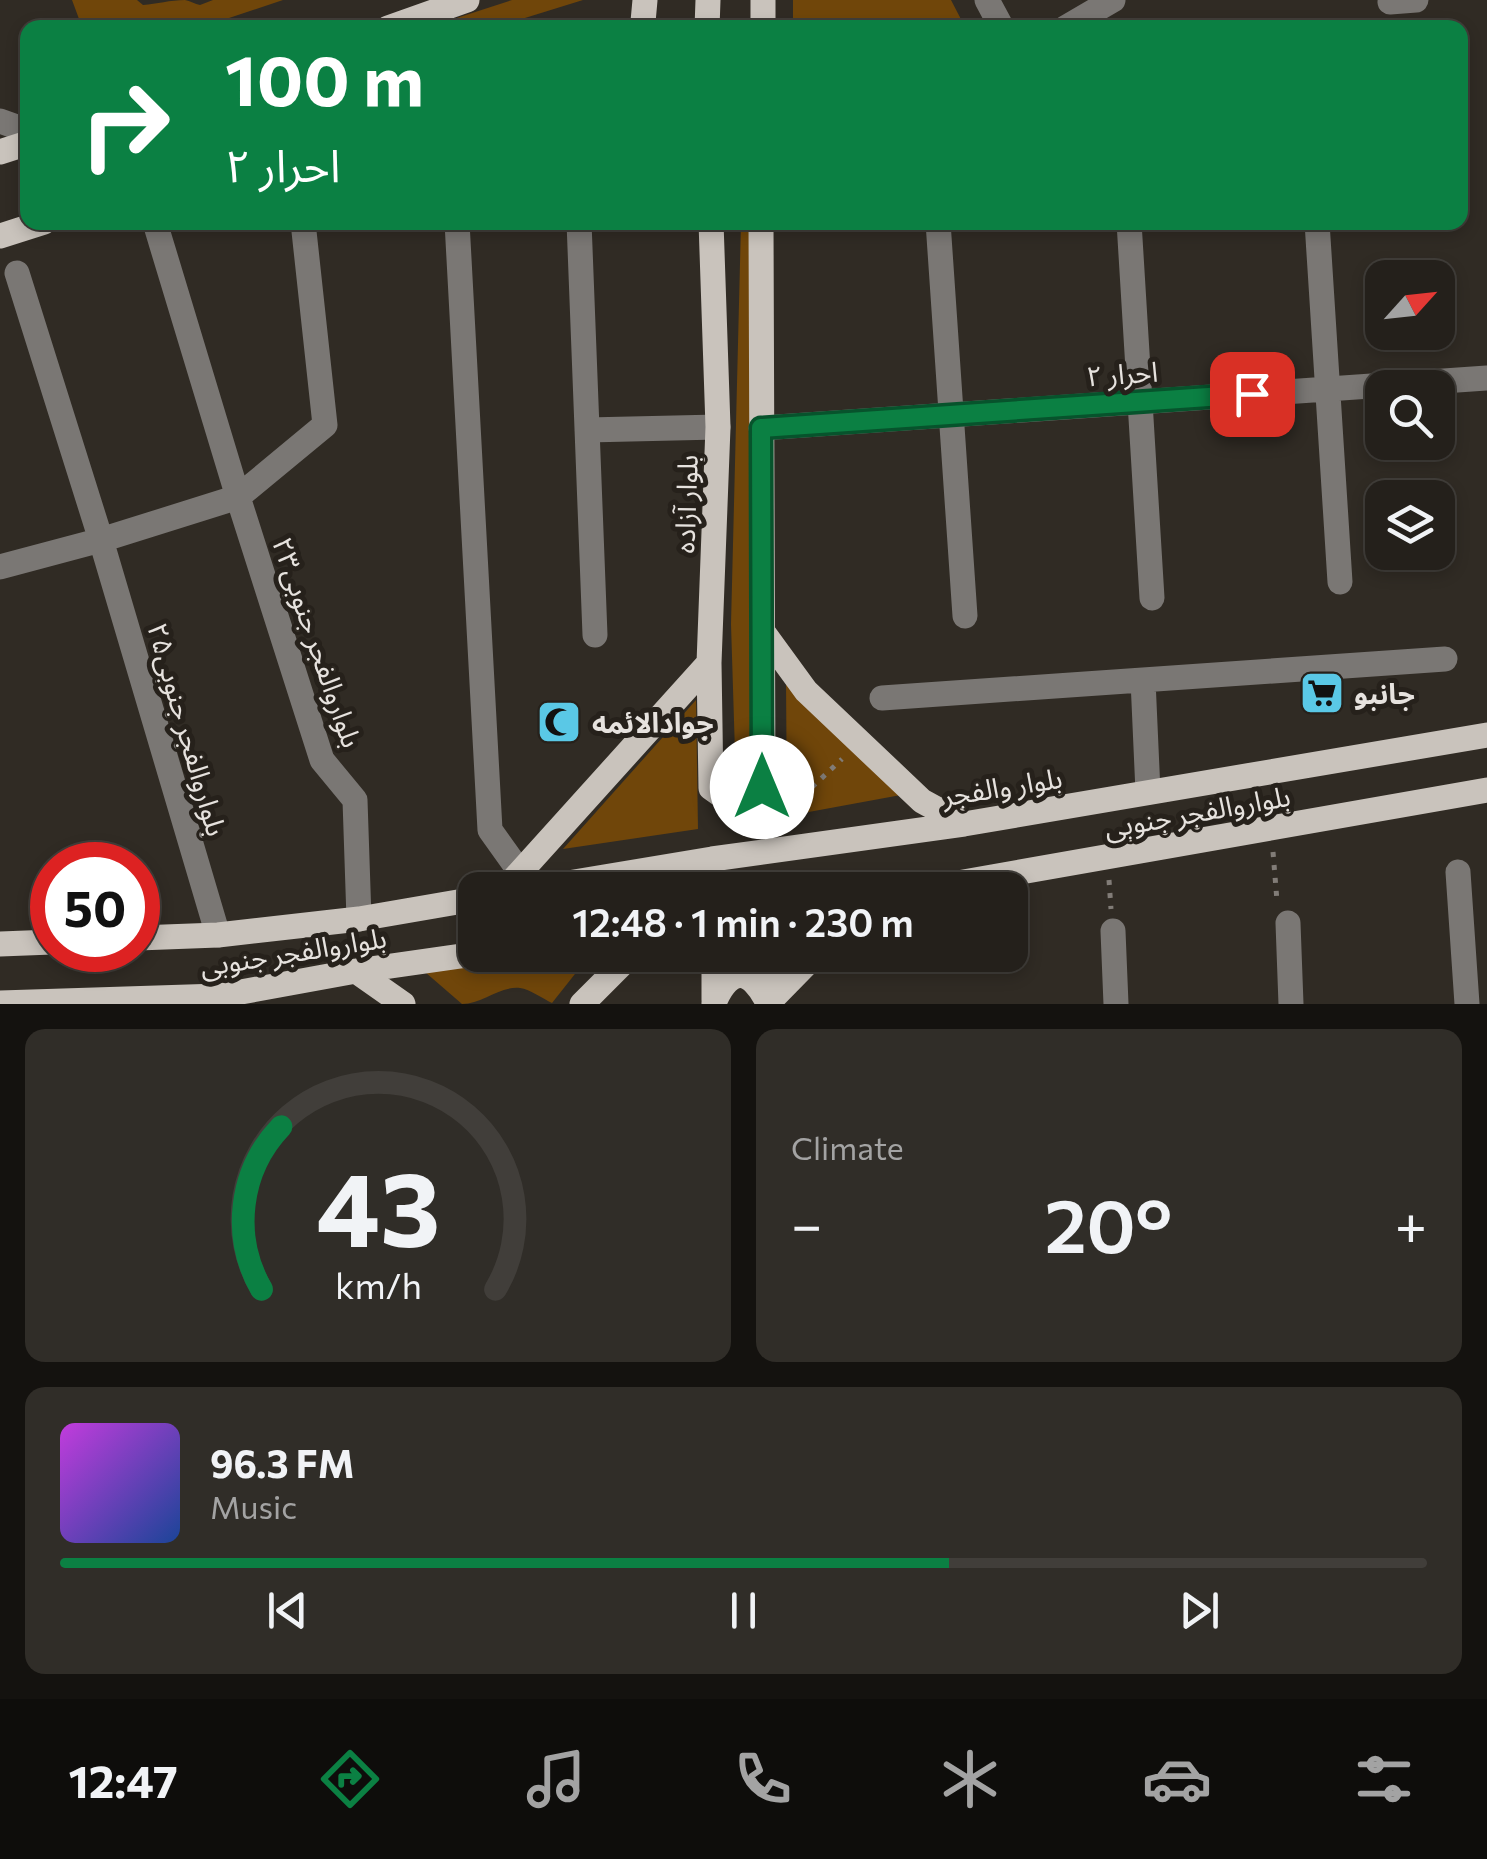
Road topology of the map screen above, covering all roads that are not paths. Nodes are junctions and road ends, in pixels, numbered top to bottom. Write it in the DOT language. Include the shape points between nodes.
graph roads {
  1 [pos="467,0"];
  2 [pos="1114,0"];
  3 [pos="411,20"];
  4 [pos="1079,20"];
  5 [pos="157,230"];
  6 [pos="304,230"];
  7 [pos="457,230"];
  8 [pos="579,230"];
  9 [pos="712,230"];
  10 [pos="761,230"];
  11 [pos="939,230"];
  12 [pos="1129,230"];
  13 [pos="1317,230"];
  14 [pos="17,272"];
  15 [pos="1487,378"];
  16 [pos="1327,389"];
  17 [pos="1140,402"];
  18 [pos="952,415"];
  19 [pos="718,427"];
  20 [pos="761,428"];
  21 [pos="587,430"];
  22 [pos="238,497"];
  23 [pos="101,540"];
  24 [pos="0,567"];
  25 [pos="1340,582"];
  26 [pos="1152,598"];
  27 [pos="965,616"];
  28 [pos="763,632"];
  29 [pos="595,635"];
  30 [pos="1445,659"];
  31 [pos="709,663"];
  32 [pos="1143,680"];
  33 [pos="882,698"];
  34 [pos="1487,735"];
  35 [pos="1487,790"];
  36 [pos="1148,792"];
  37 [pos="964,824"];
  38 [pos="510,872"];
  39 [pos="526,872"];
  40 [pos="610,872"];
  41 [pos="1028,872"];
  42 [pos="1458,872"];
  43 [pos="458,902"];
  44 [pos="359,920"];
  45 [pos="1288,924"];
  46 [pos="1113,932"];
  47 [pos="218,935"];
  48 [pos="160,937"];
  49 [pos="30,943"];
  50 [pos="0,944"];
  51 [pos="458,956"];
  52 [pos="356,971"];
  53 [pos="614,972"];
  54 [pos="714,972"];
  55 [pos="769,972"];
  56 [pos="799,972"];
  57 [pos="0,1003"];
  58 [pos="404,1004"];
  59 [pos="582,1004"];
  60 [pos="714,1004"];
  61 [pos="768,1004"];
  62 [pos="1116,1004"];
  63 [pos="1291,1004"];
  64 [pos="1467,1004"];
  1 -- 3 [label="main road"];
  2 -- 4 [label="street"];
  5 -- 22 [label="street, بلواروالفجر جنوبی۲۳"];
  6 -- 22 [label="street" via="325,425"];
  7 -- 38 [label="street" via="490,830"];
  8 -- 21 [label="street"];
  9 -- 19 [label="main road, بلوار آزاده"];
  10 -- 20 [label="main road"];
  11 -- 18 [label="street"];
  12 -- 17 [label="street"];
  13 -- 16 [label="street"];
  14 -- 23 [label="street, بلواروالفجر جنوبی۲۵"];
  15 -- 16 [label="street, ۲ احرار"];
  16 -- 17 [label="street, ۲ احرار"];
  16 -- 25 [label="street"];
  17 -- 18 [label="street, ۲ احرار"];
  17 -- 26 [label="street"];
  18 -- 20 [label="street, ۲ احرار"];
  18 -- 27 [label="street"];
  19 -- 21 [label="street"];
  19 -- 31 [label="main road, بلوار آزاده"];
  20 -- 28 [label="main road"];
  21 -- 29 [label="street"];
  22 -- 23 [label="street"];
  22 -- 44 [label="street, بلواروالفجر جنوبی۲۳" via="322,760 354,800"];
  23 -- 24 [label="street"];
  23 -- 47 [label="street, بلواروالفجر جنوبی۲۵"];
  28 -- 31 [label="main road, بلوار آزاده" via="762,787 737,800 711,788"];
  28 -- 37 [label="main road" via="806,691 922,801"];
  30 -- 32 [label="street"];
  31 -- 39 [label="main road"];
  32 -- 33 [label="street"];
  32 -- 36 [label="street"];
  34 -- 36 [label="main road, بلوار والفجر"];
  35 -- 41 [label="main road, بلواروالفجر جنوبی"];
  36 -- 37 [label="main road, بلوار والفجر"];
  37 -- 40 [label="main road, بلوار والفجر"];
  42 -- 64 [label="street"];
  43 -- 44 [label="main road"];
  44 -- 47 [label="main road"];
  45 -- 63 [label="street"];
  46 -- 62 [label="street"];
  47 -- 48 [label="main road"];
  49 -- 50 [label="main road"];
  51 -- 52 [label="main road, بلواروالفجر جنوبی"];
  52 -- 57 [label="main road, بلواروالفجر جنوبی" via="219,996"];
  52 -- 58 [label="main road"];
  53 -- 59 [label="main road"];
  54 -- 60 [label="main road"];
  55 -- 61 [label="main road"];
  56 -- 61 [label="main road"];
  60 -- 61 [label="main road" via="726,982 747,977 759,984"];
}
